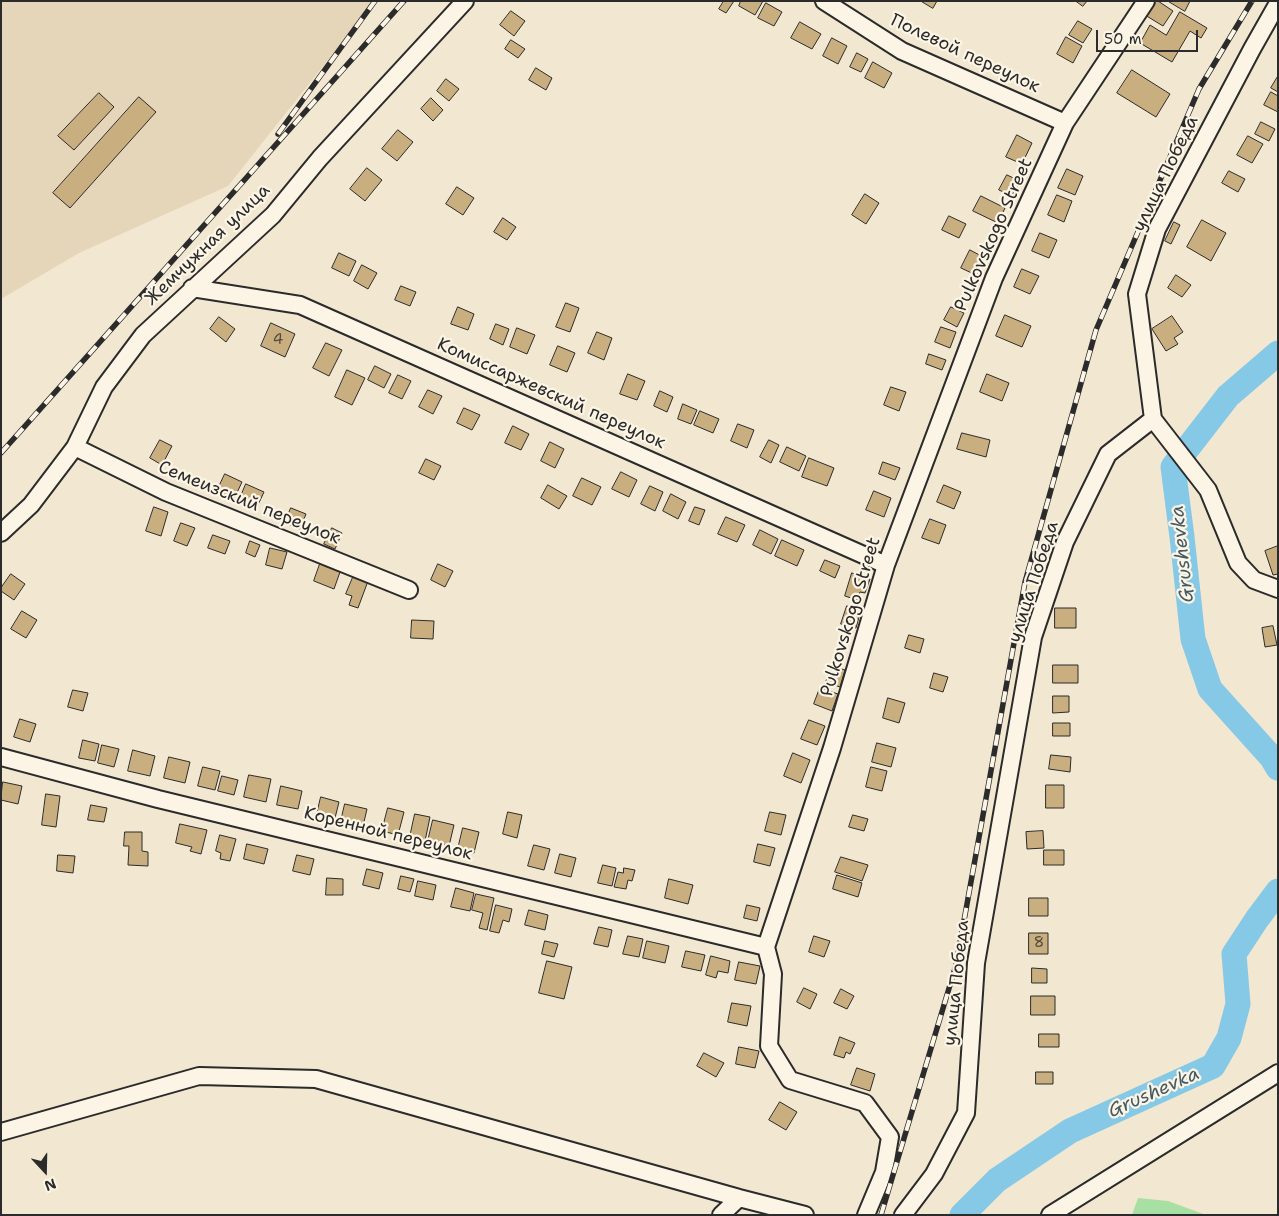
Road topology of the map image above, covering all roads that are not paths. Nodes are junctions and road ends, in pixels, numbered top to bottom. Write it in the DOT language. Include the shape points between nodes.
graph roads {
  1 [pos="465,1"];
  2 [pos="824,1"];
  3 [pos="1146,1"];
  4 [pos="1278,3"];
  5 [pos="1065,124"];
  6 [pos="192,288"];
  7 [pos="1153,419"];
  8 [pos="75,447"];
  9 [pos="1,532"];
  10 [pos="886,565"];
  11 [pos="1278,589"];
  12 [pos="409,590"];
  13 [pos="1,757"];
  14 [pos="766,947"];
  15 [pos="1278,1073"];
  16 [pos="1,1132"];
  17 [pos="739,1198"];
  18 [pos="721,1215"];
  19 [pos="805,1215"];
  20 [pos="866,1215"];
  21 [pos="904,1215"];
  22 [pos="1050,1215"];
  1 -- 6 [label="street, Жемчужная улица" via="320,158 273,214"];
  2 -- 5 [label="street, Полевой переулок" via="902,51"];
  3 -- 5 [label="street, Pulkovskogo Street"];
  4 -- 7 [label="street, улица Победа" via="1157,229 1137,294"];
  5 -- 10 [label="street, Pulkovskogo Street" via="994,278"];
  6 -- 8 [label="street, Жемчужная улица" via="143,335 104,388"];
  6 -- 10 [label="street, Комиссаржевский переулок" via="300,305"];
  7 -- 11 [label="street" via="1208,490 1238,563 1254,580"];
  7 -- 21 [label="street, улица Победа" via="1108,454 1065,542 1034,638 976,962 966,1113 934,1174"];
  8 -- 9 [label="street, Жемчужная улица" via="31,504"];
  8 -- 12 [label="street, Семеизский переулок" via="166,492"];
  10 -- 14 [label="street, Pulkovskogo Street" via="832,748"];
  13 -- 14 [label="street, Коренной переулок"];
  14 -- 20 [label="street" via="773,974 769,1046 790,1080 865,1103 890,1138 884,1172"];
  15 -- 22 [label="street"];
  16 -- 17 [label="street" via="199,1076 316,1079"];
  17 -- 18 [label="street"];
  17 -- 19 [label="street"];
}
